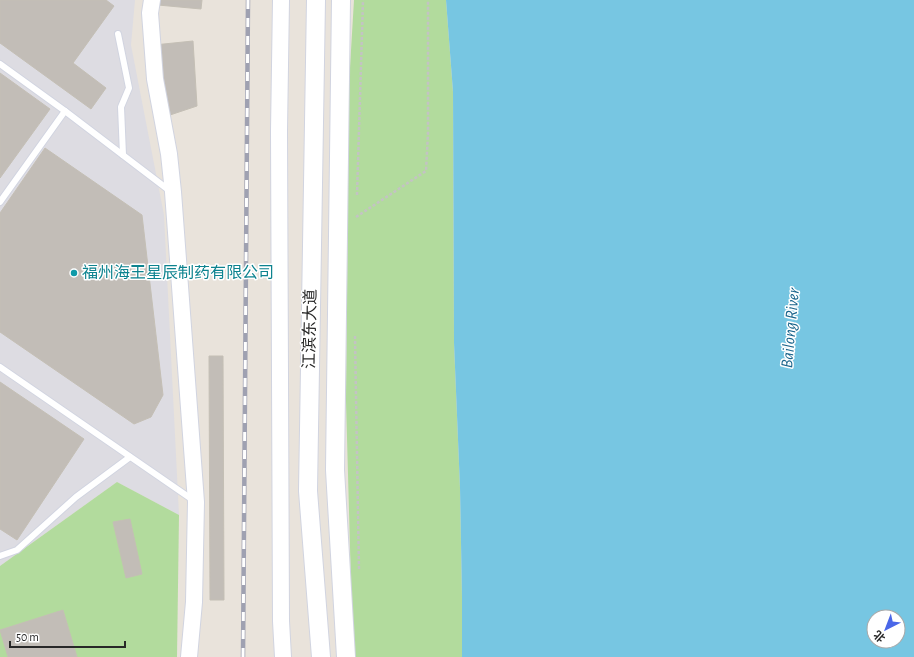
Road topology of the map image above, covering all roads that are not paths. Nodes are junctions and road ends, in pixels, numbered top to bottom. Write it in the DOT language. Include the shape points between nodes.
graph roads {
  1 [pos="152,0"];
  2 [pos="281,0"];
  3 [pos="316,0"];
  4 [pos="341,0"];
  5 [pos="118,34"];
  6 [pos="0,64"];
  7 [pos="65,111"];
  8 [pos="122,155"];
  9 [pos="173,192"];
  10 [pos="0,202"];
  11 [pos="0,367"];
  12 [pos="130,457"];
  13 [pos="196,502"];
  14 [pos="0,556"];
  15 [pos="189,657"];
  16 [pos="283,657"];
  17 [pos="321,657"];
  18 [pos="346,657"];
  1 -- 9 [label="street" via="150,12 155,79 169,154"];
  2 -- 16 [label="street" via="279,131"];
  3 -- 17 [label="main road, 江滨东大道" via="308,491"];
  4 -- 18 [label="main road" via="335,470"];
  5 -- 8 [label="lane" via="129,88 121,107"];
  6 -- 7 [label="lane"];
  7 -- 8 [label="lane"];
  7 -- 10 [label="lane"];
  8 -- 9 [label="lane"];
  9 -- 13 [label="street"];
  11 -- 12 [label="lane"];
  12 -- 13 [label="lane"];
  12 -- 14 [label="lane" via="76,497 17,550"];
  13 -- 15 [label="street" via="194,602"];
}
